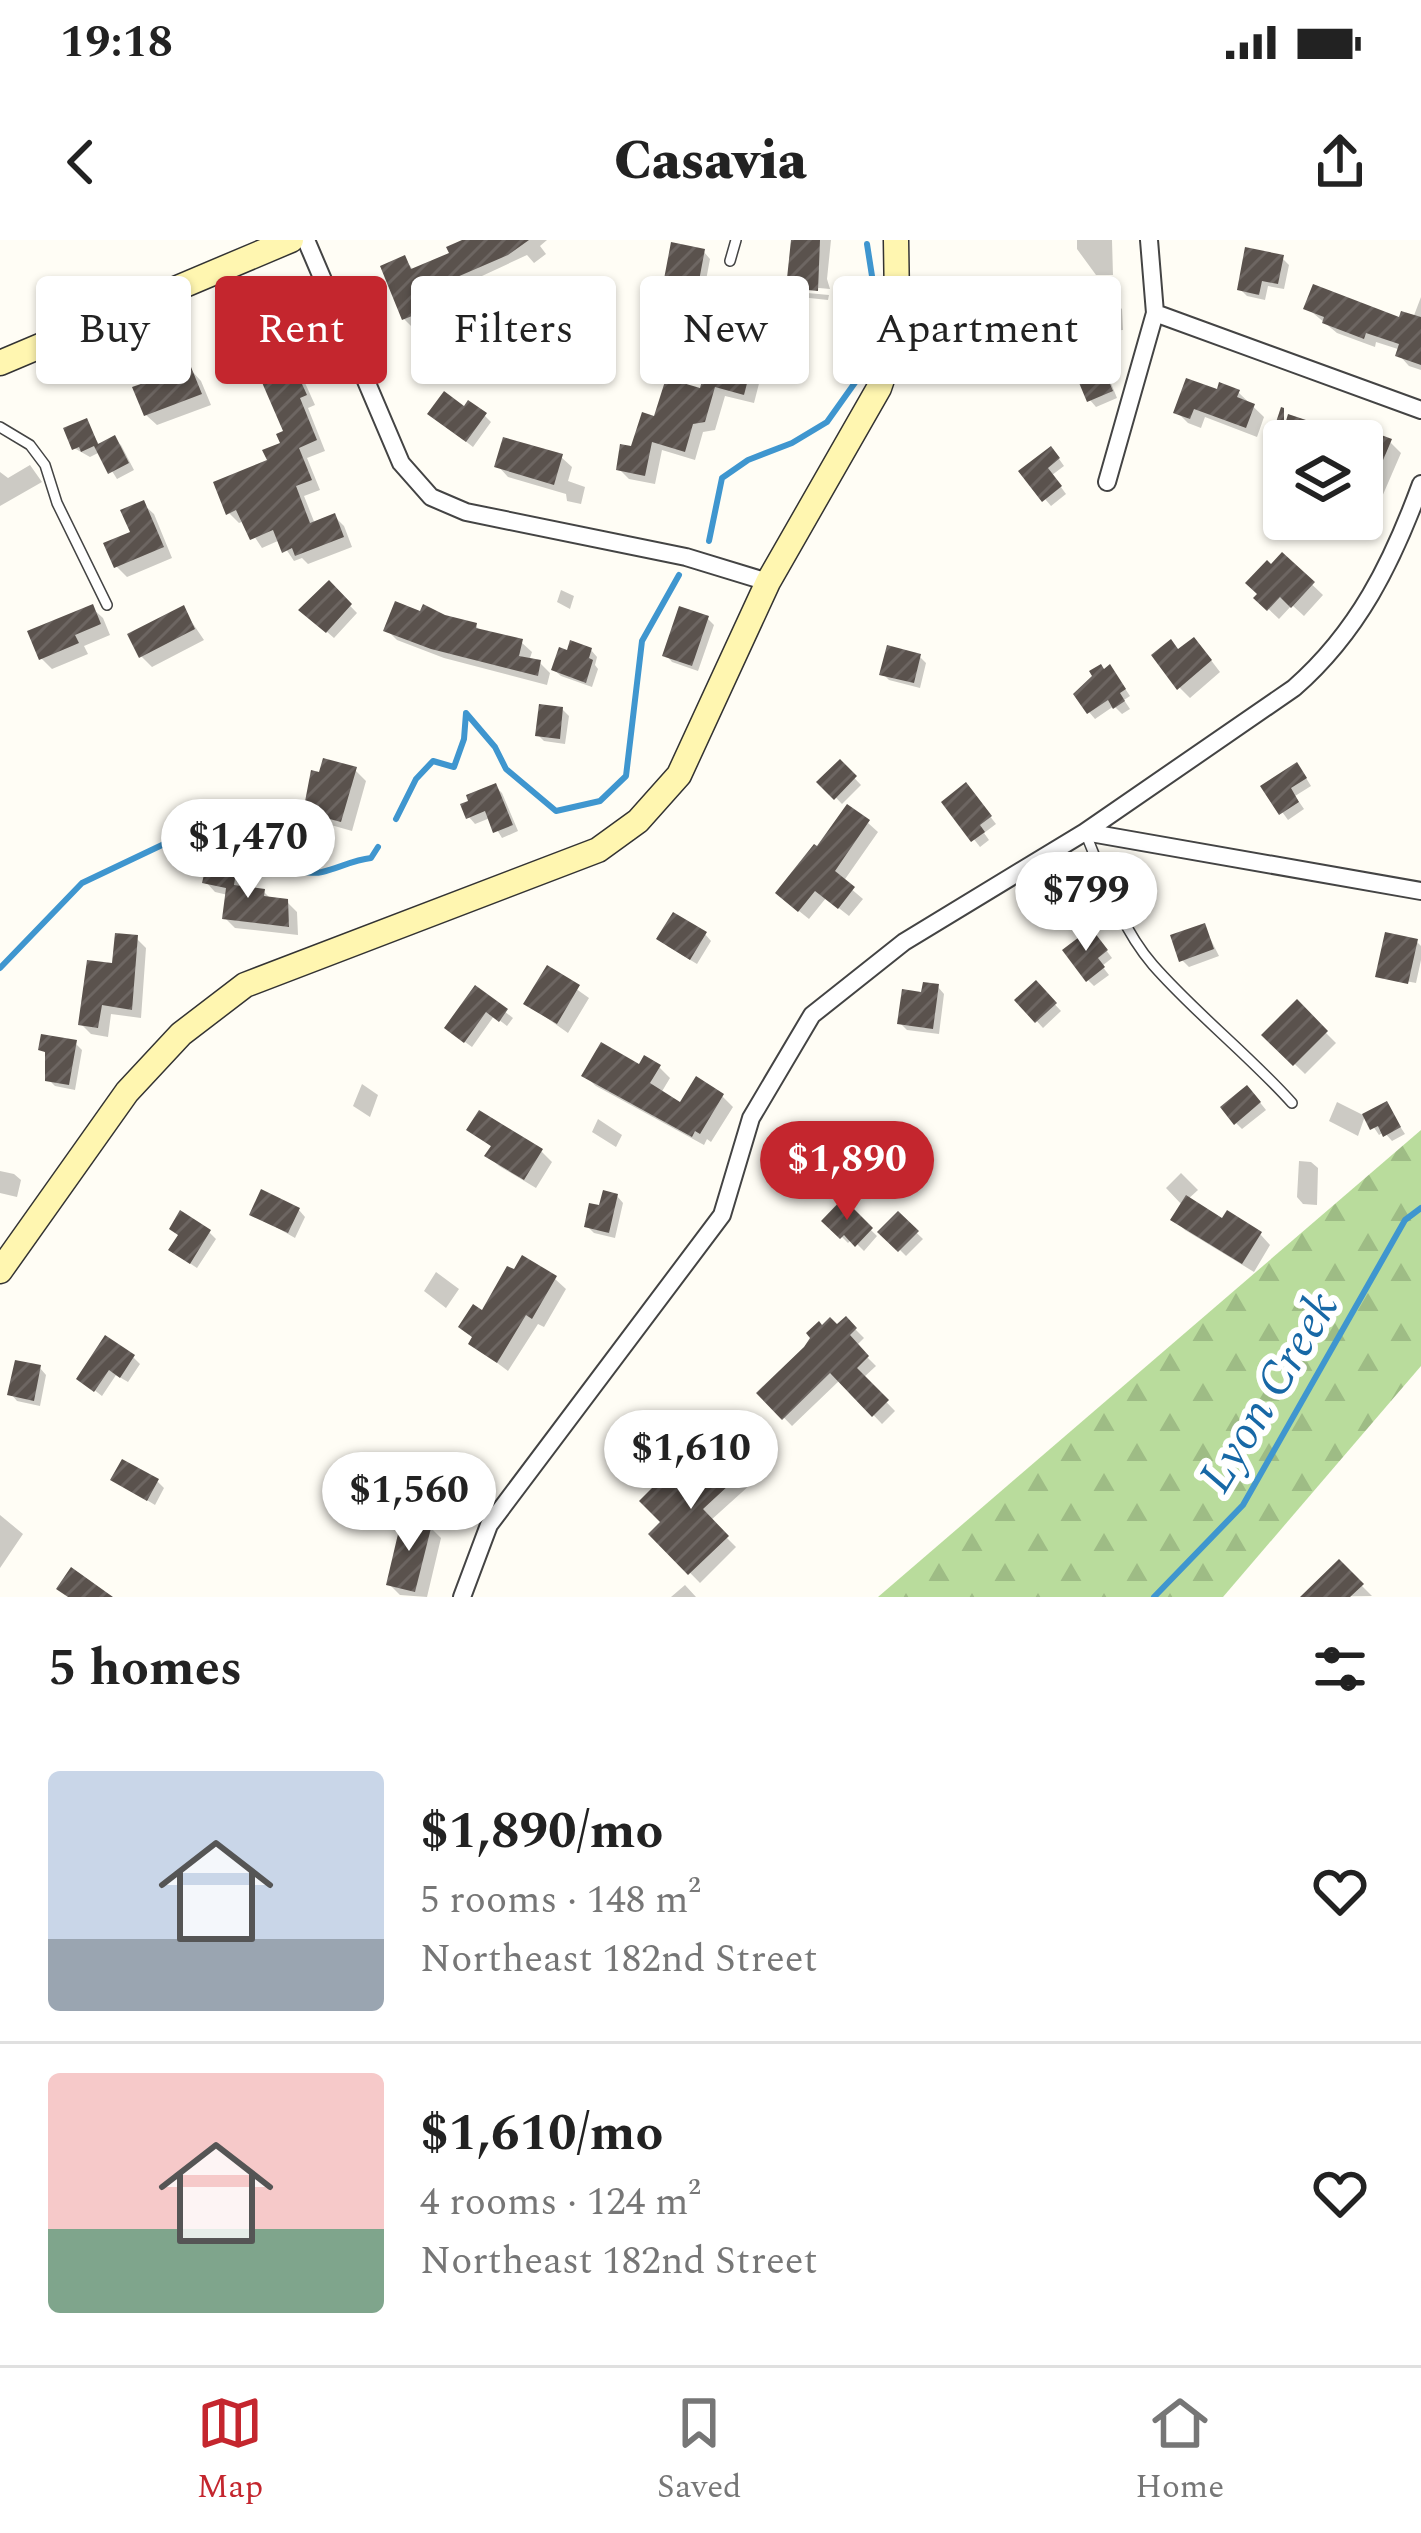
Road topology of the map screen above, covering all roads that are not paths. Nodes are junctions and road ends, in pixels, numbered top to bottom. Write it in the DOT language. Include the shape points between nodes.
graph roads {
  1 [pos="291,240"];
  2 [pos="306,240"];
  3 [pos="736,240"];
  4 [pos="896,240"];
  5 [pos="1149,240"];
  6 [pos="730,261"];
  7 [pos="1155,313"];
  8 [pos="0,363"];
  9 [pos="1421,410"];
  10 [pos="0,427"];
  11 [pos="1107,482"];
  12 [pos="1421,484"];
  13 [pos="768,583"];
  14 [pos="107,604"];
  15 [pos="1085,832"];
  16 [pos="1421,891"];
  17 [pos="1292,1103"];
  18 [pos="0,1271"];
  19 [pos="462,1597"];
  1 -- 8 [label="street"];
  2 -- 13 [label="street" via="400,463 430,497"];
  3 -- 6 [label="lane"];
  4 -- 13 [label="street" via="895,326 879,388"];
  5 -- 7 [label="street"];
  7 -- 9 [label="street"];
  7 -- 11 [label="street"];
  10 -- 14 [label="lane" via="45,465"];
  12 -- 15 [label="street" via="1375,590 1325,661"];
  13 -- 18 [label="street" via="679,775 638,821 598,850 245,985 181,1034 127,1092"];
  15 -- 16 [label="street"];
  15 -- 17 [label="lane" via="1150,962"];
  15 -- 19 [label="street" via="904,942 812,1015 751,1118 722,1215 489,1526"];
}
